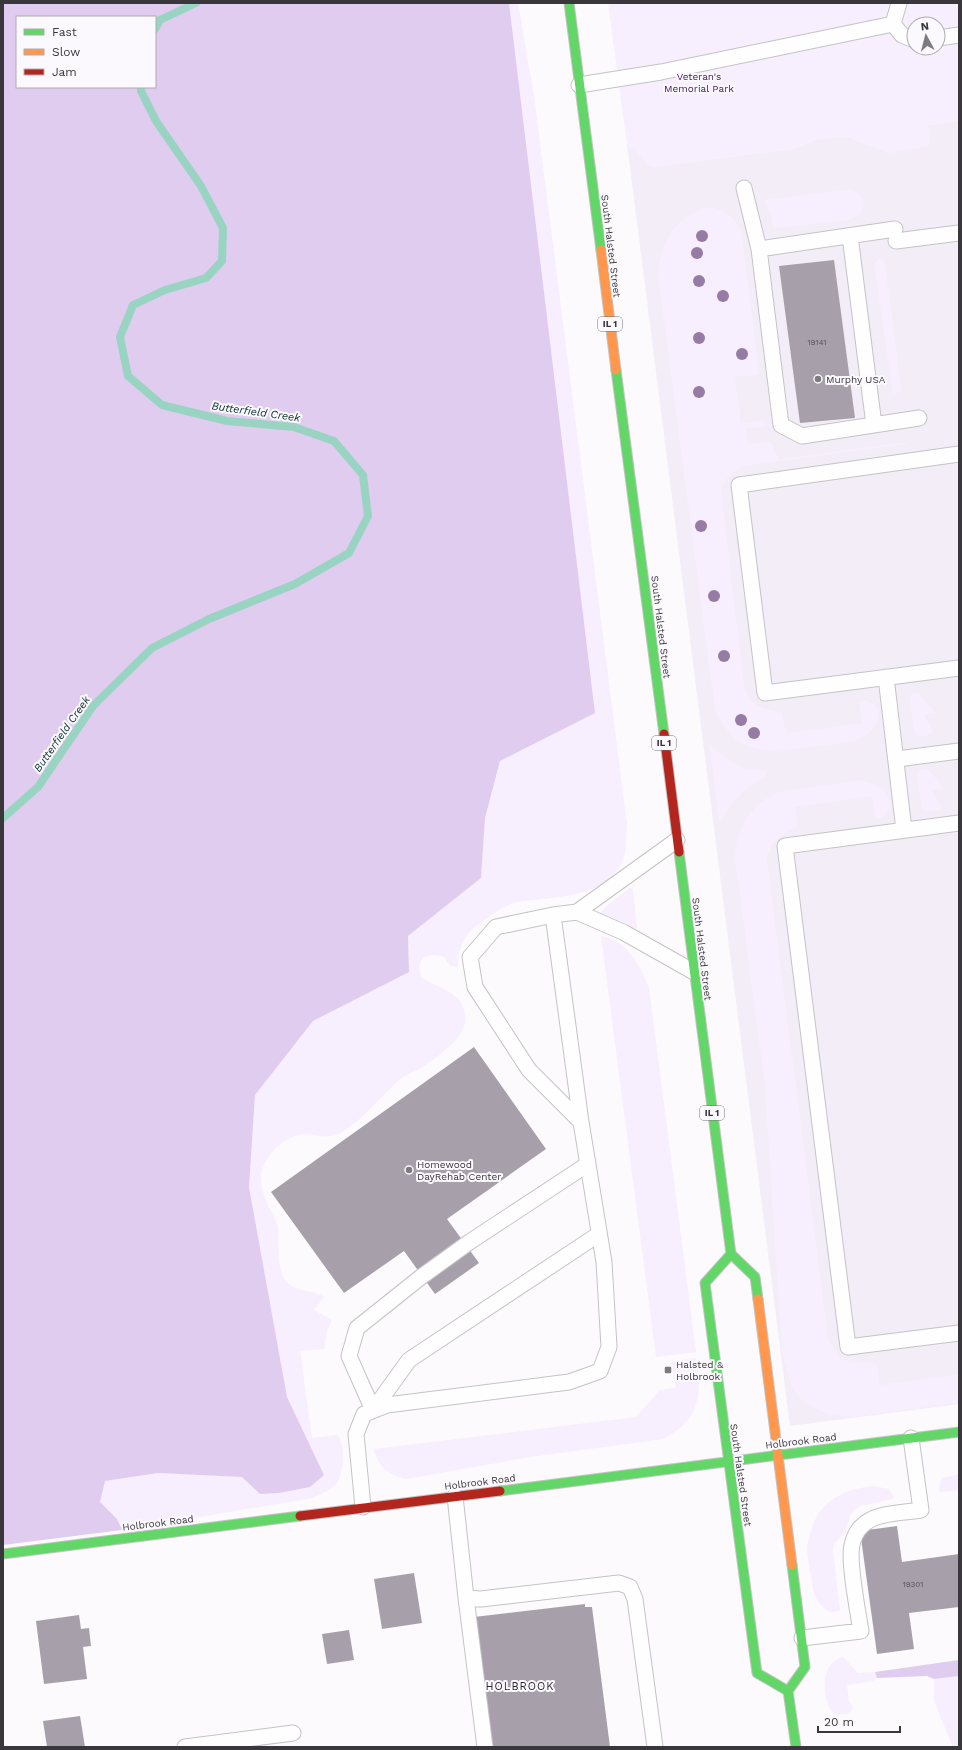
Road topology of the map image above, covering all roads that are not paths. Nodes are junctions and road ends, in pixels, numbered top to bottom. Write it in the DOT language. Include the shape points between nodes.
graph roads {
  1 [pos="569,3"];
  2 [pos="899,3"];
  3 [pos="893,24"];
  4 [pos="959,35"];
  5 [pos="906,37"];
  6 [pos="946,37"];
  7 [pos="579,85"];
  8 [pos="744,188"];
  9 [pos="959,233"];
  10 [pos="850,236"];
  11 [pos="759,249"];
  12 [pos="919,418"];
  13 [pos="874,425"];
  14 [pos="959,454"];
  15 [pos="959,668"];
  16 [pos="886,677"];
  17 [pos="959,751"];
  18 [pos="897,759"];
  19 [pos="959,823"];
  20 [pos="904,830"];
  21 [pos="677,840"];
  22 [pos="577,912"];
  23 [pos="553,915"];
  24 [pos="694,972"];
  25 [pos="581,1122"];
  26 [pos="588,1164"];
  27 [pos="599,1234"];
  28 [pos="731,1254"];
  29 [pos="959,1333"];
  30 [pos="373,1410"];
  31 [pos="959,1432"];
  32 [pos="911,1438"];
  33 [pos="778,1454"];
  34 [pos="727,1461"];
  35 [pos="455,1496"];
  36 [pos="363,1507"];
  37 [pos="3,1554"];
  38 [pos="466,1598"];
  39 [pos="802,1638"];
  40 [pos="788,1691"];
  41 [pos="293,1733"];
  42 [pos="185,1747"];
  43 [pos="485,1747"];
  44 [pos="655,1747"];
  45 [pos="796,1747"];
  1 -- 7 [label="main road, South Halsted Street / IL 1"];
  2 -- 3 [label="lane"];
  3 -- 5 [label="lane"];
  3 -- 7 [label="lane" via="661,72"];
  4 -- 6 [label="lane"];
  7 -- 21 [label="main road, South Halsted Street / IL 1"];
  8 -- 11 [label="lane"];
  9 -- 10 [label="lane"];
  10 -- 11 [label="lane"];
  10 -- 13 [label="lane"];
  11 -- 13 [label="lane" via="780,425 802,436"];
  12 -- 13 [label="lane"];
  14 -- 16 [label="lane" via="739,485 765,693"];
  15 -- 16 [label="lane"];
  16 -- 18 [label="lane"];
  17 -- 18 [label="lane"];
  18 -- 20 [label="lane"];
  19 -- 20 [label="lane"];
  20 -- 29 [label="lane" via="785,846 848,1347"];
  21 -- 22 [label="lane"];
  21 -- 24 [label="main road, South Halsted Street / IL 1"];
  22 -- 23 [label="lane"];
  22 -- 24 [label="lane" via="623,932"];
  23 -- 25 [label="lane"];
  23 -- 25 [label="lane" via="496,927 470,957 475,988 529,1070"];
  24 -- 28 [label="main road, South Halsted Street / IL 1"];
  25 -- 26 [label="lane"];
  26 -- 27 [label="lane"];
  26 -- 30 [label="lane" via="468,1243 357,1328 350,1356"];
  27 -- 30 [label="lane" via="410,1360"];
  27 -- 30 [label="lane" via="604,1262 609,1347 600,1371 569,1382 387,1405"];
  28 -- 33 [label="main road" via="755,1277"];
  28 -- 34 [label="main road, South Halsted Street" via="705,1283"];
  30 -- 36 [label="lane" via="364,1414 356,1434"];
  31 -- 32 [label="main road, Holbrook Road"];
  32 -- 33 [label="main road, Holbrook Road"];
  32 -- 39 [label="lane" via="921,1510 886,1515 873,1520 862,1526 851,1546 861,1631"];
  33 -- 34 [label="main road, Holbrook Road"];
  33 -- 39 [label="main road"];
  34 -- 35 [label="main road, Holbrook Road"];
  34 -- 40 [label="main road, South Halsted Street" via="757,1673"];
  35 -- 36 [label="main road, Holbrook Road"];
  35 -- 38 [label="lane"];
  36 -- 37 [label="main road, Holbrook Road"];
  38 -- 43 [label="lane"];
  38 -- 44 [label="lane" via="481,1599 619,1583 630,1587 635,1599"];
  39 -- 40 [label="main road" via="805,1667"];
  40 -- 45 [label="main road"];
  41 -- 42 [label="lane"];
}
